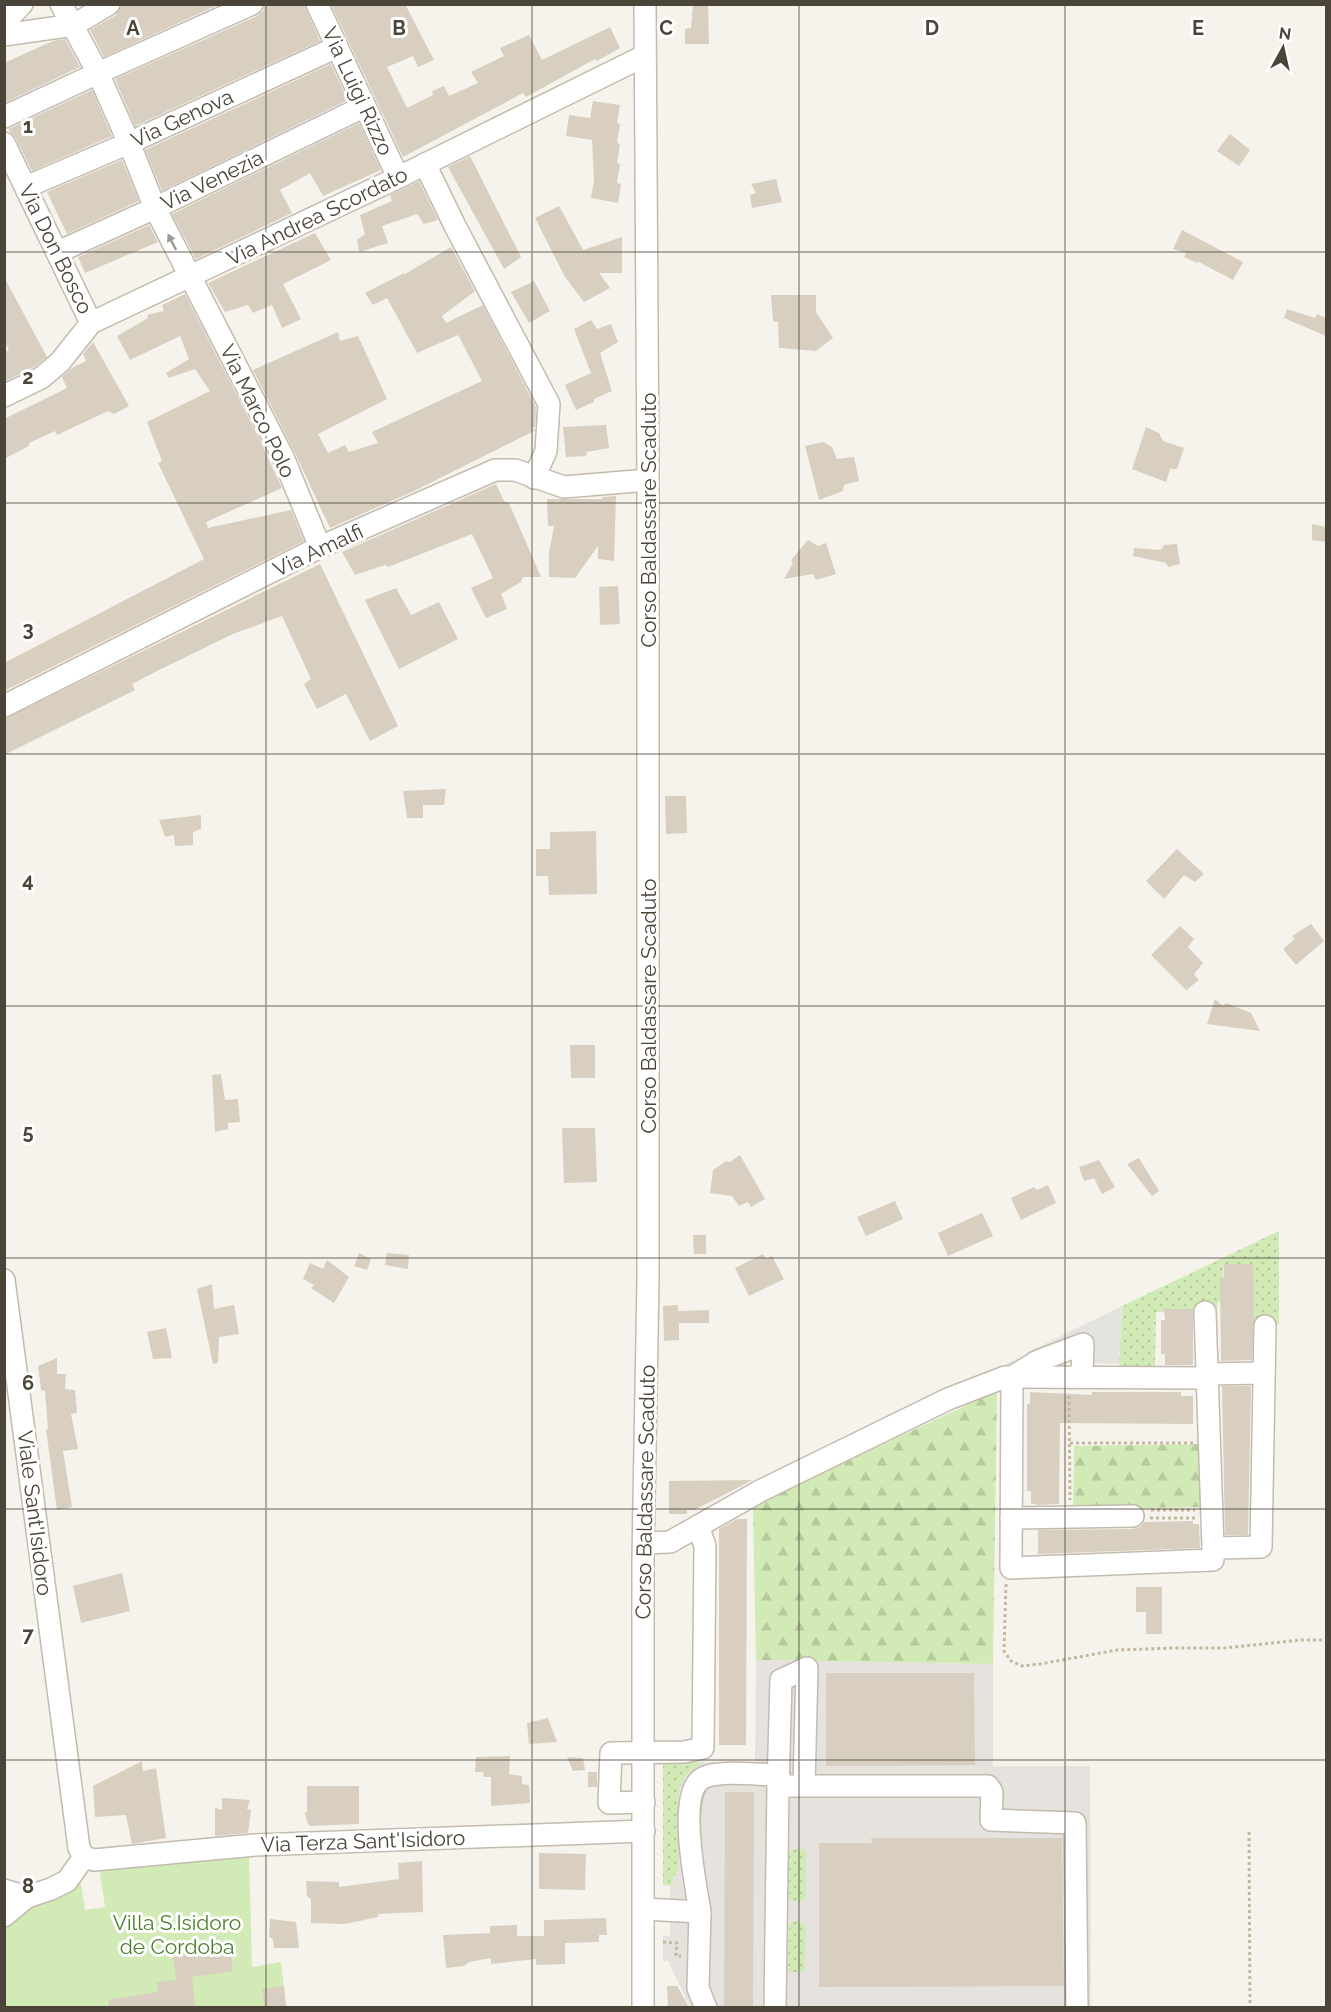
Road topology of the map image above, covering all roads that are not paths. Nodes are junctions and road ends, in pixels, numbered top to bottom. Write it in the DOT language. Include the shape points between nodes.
graph roads {
  1 [pos="22,4"];
  2 [pos="61,4"];
  3 [pos="109,4"];
  4 [pos="252,4"];
  5 [pos="317,4"];
  6 [pos="645,4"];
  7 [pos="4,23"];
  8 [pos="74,25"];
  9 [pos="4,35"];
  10 [pos="337,47"];
  11 [pos="644,56"];
  12 [pos="98,73"];
  13 [pos="365,106"];
  14 [pos="4,117"];
  15 [pos="4,143"];
  16 [pos="129,143"];
  17 [pos="425,164"];
  18 [pos="398,177"];
  19 [pos="26,187"];
  20 [pos="155,208"];
  21 [pos="57,252"];
  22 [pos="190,276"];
  23 [pos="91,323"];
  24 [pos="4,396"];
  25 [pos="534,477"];
  26 [pos="648,480"];
  27 [pos="320,547"];
  28 [pos="4,706"];
  29 [pos="4,1280"];
  30 [pos="1206,1312"];
  31 [pos="1264,1326"];
  32 [pos="1264,1373"];
  33 [pos="1082,1376"];
  34 [pos="1207,1376"];
  35 [pos="1012,1377"];
  36 [pos="1139,1517"];
  37 [pos="1011,1518"];
  38 [pos="698,1526"];
  39 [pos="644,1543"];
  40 [pos="1213,1548"];
  41 [pos="644,1754"];
  42 [pos="778,1780"];
  43 [pos="804,1786"];
  44 [pos="644,1802"];
  45 [pos="644,1831"];
  46 [pos="84,1857"];
  47 [pos="4,1890"];
  48 [pos="27,1897"];
  49 [pos="644,1909"];
  50 [pos="700,1912"];
  51 [pos="4,1916"];
  52 [pos="643,2007"];
  53 [pos="706,2007"];
  54 [pos="775,2007"];
  55 [pos="1077,2007"];
  1 -- 7 [label="street"];
  2 -- 8 [label="street, Via Marco Polo"];
  3 -- 8 [label="street"];
  4 -- 12 [label="street"];
  5 -- 10 [label="street, Via Luigi Rizzo"];
  6 -- 11 [label="street, Corso Baldassare Scaduto"];
  8 -- 9 [label="street"];
  8 -- 12 [label="street, Via Marco Polo"];
  10 -- 13 [label="street, Via Luigi Rizzo"];
  10 -- 16 [label="street, Via Genova"];
  11 -- 17 [label="street, Via Andrea Scordato"];
  11 -- 26 [label="street, Corso Baldassare Scaduto"];
  12 -- 14 [label="street"];
  12 -- 16 [label="street, Via Marco Polo"];
  13 -- 18 [label="street, Via Luigi Rizzo"];
  13 -- 20 [label="street, Via Venezia"];
  15 -- 19 [label="street, Via Don Bosco"];
  16 -- 19 [label="street, Via Genova"];
  16 -- 20 [label="street, Via Marco Polo"];
  17 -- 18 [label="street, Via Andrea Scordato"];
  17 -- 25 [label="street" via="549,404 546,451"];
  18 -- 22 [label="street, Via Andrea Scordato"];
  19 -- 21 [label="street, Via Don Bosco"];
  20 -- 21 [label="street, Via Venezia"];
  22 -- 20 [label="street, Via Marco Polo, one-way"];
  21 -- 23 [label="street, Via Don Bosco"];
  22 -- 23 [label="street, Via Andrea Scordato"];
  22 -- 27 [label="street, Via Marco Polo" via="283,457"];
  23 -- 24 [label="street, Via Andrea Scordato" via="60,362 40,378"];
  25 -- 26 [label="street, Via Amalfi" via="564,487"];
  25 -- 27 [label="street, Via Amalfi" via="515,470 495,470"];
  26 -- 39 [label="street, Corso Baldassare Scaduto" via="648,1280"];
  27 -- 28 [label="street, Via Amalfi"];
  29 -- 46 [label="street, Viale Sant'Isidoro" via="79,1848"];
  30 -- 34 [label="street"];
  31 -- 32 [label="street"];
  32 -- 34 [label="street"];
  32 -- 40 [label="street" via="1261,1547"];
  33 -- 34 [label="street"];
  33 -- 35 [label="street"];
  33 -- 35 [label="street" via="1083,1344 1038,1361"];
  34 -- 40 [label="street"];
  35 -- 37 [label="street"];
  35 -- 38 [label="street" via="948,1399"];
  36 -- 37 [label="street"];
  37 -- 40 [label="street" via="1011,1568 1213,1560"];
  38 -- 39 [label="street" via="670,1542"];
  38 -- 41 [label="street" via="705,1546 703,1748"];
  39 -- 41 [label="street, Corso Baldassare Scaduto"];
  41 -- 44 [label="street, Corso Baldassare Scaduto"];
  41 -- 44 [label="street" via="610,1753 609,1803"];
  42 -- 43 [label="street"];
  42 -- 43 [label="street" via="781,1680 807,1668"];
  42 -- 50 [label="street" via="716,1774 703,1777 694,1786 690,1797 690,1844"];
  42 -- 54 [label="street"];
  43 -- 55 [label="street" via="988,1786 993,1792 991,1820 1076,1823"];
  44 -- 45 [label="street, Corso Baldassare Scaduto"];
  45 -- 46 [label="street, Via Terza Sant'Isidoro" via="255,1845 94,1860"];
  45 -- 49 [label="street, Corso Baldassare Scaduto"];
  46 -- 48 [label="street" via="67,1881"];
  47 -- 48 [label="street"];
  48 -- 51 [label="street"];
  49 -- 50 [label="street"];
  49 -- 52 [label="street, Corso Baldassare Scaduto"];
  50 -- 53 [label="street" via="698,1988"];
}
